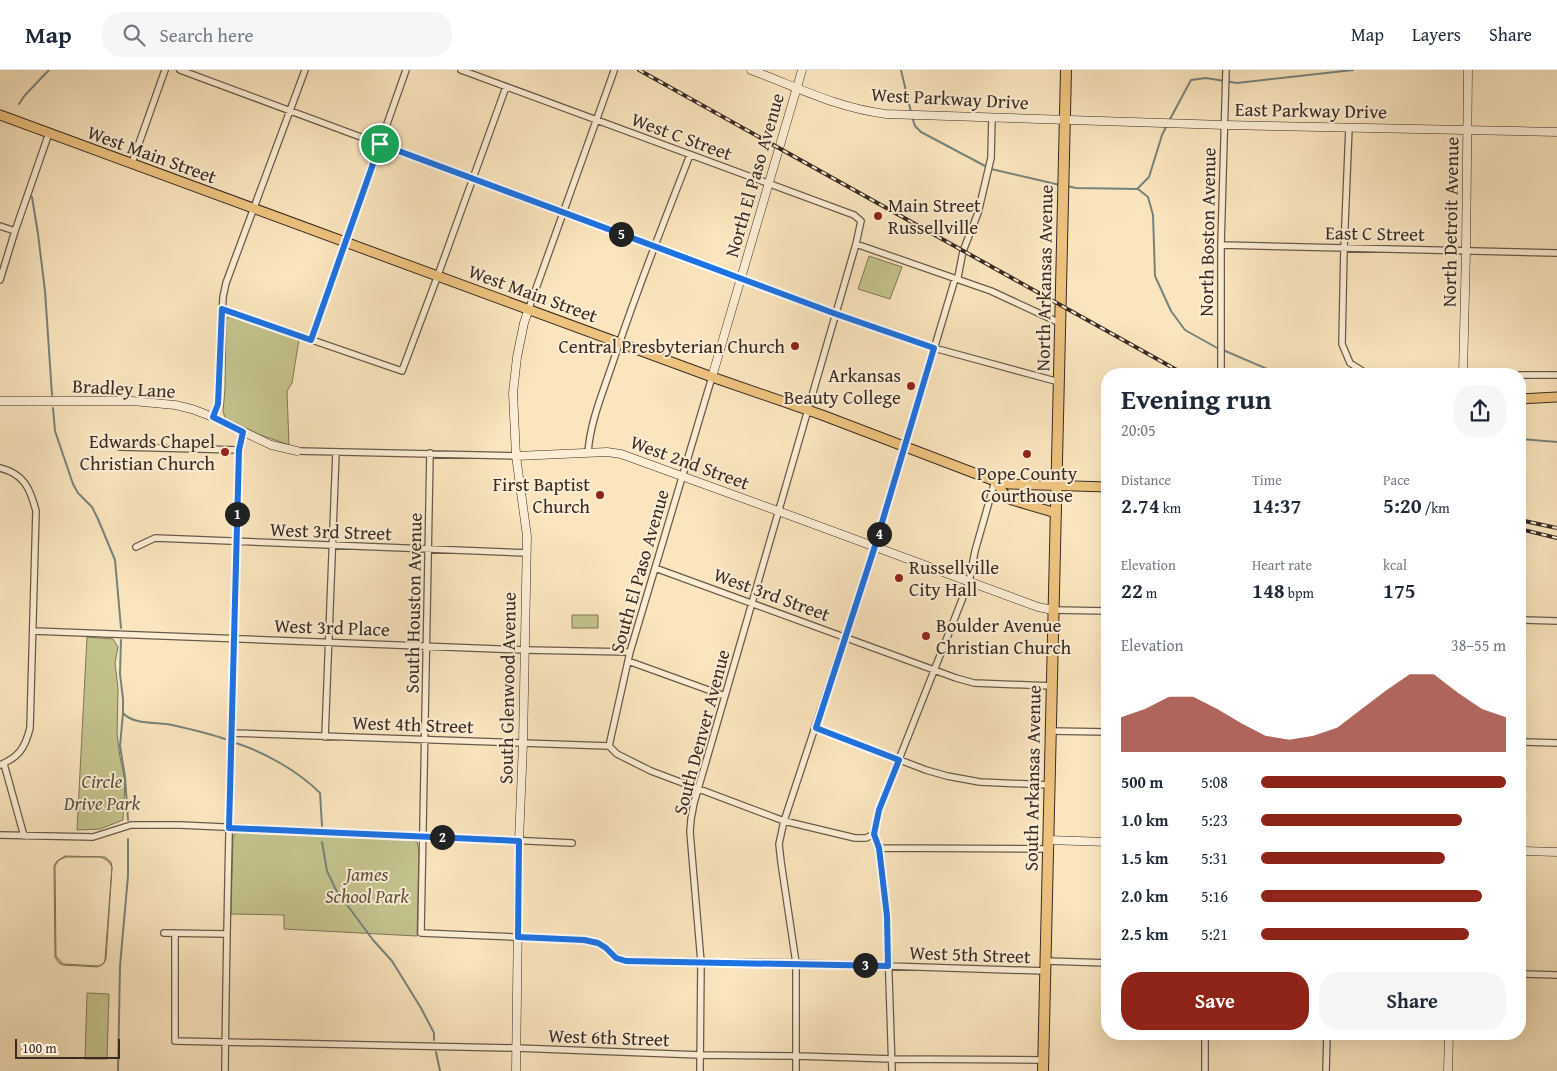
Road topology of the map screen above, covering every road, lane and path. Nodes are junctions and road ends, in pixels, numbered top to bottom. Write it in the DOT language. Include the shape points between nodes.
graph roads {
  1 [pos="165,70"];
  2 [pos="180,70"];
  3 [pos="203,70"];
  4 [pos="305,70"];
  5 [pos="406,70"];
  6 [pos="461,70"];
  7 [pos="751,70"];
  8 [pos="802,70"];
  9 [pos="1066,70"];
  10 [pos="1468,70"];
  11 [pos="614,71"];
  12 [pos="1226,72"];
  13 [pos="200,78"];
  14 [pos="506,87"];
  15 [pos="796,87"];
  16 [pos="290,112"];
  17 [pos="0,115"];
  18 [pos="992,117"];
  19 [pos="1065,119"];
  20 [pos="596,120"];
  21 [pos="1225,125"];
  22 [pos="1349,128"];
  23 [pos="1468,130"];
  24 [pos="1557,132"];
  25 [pos="49,133"];
  26 [pos="380,144"];
  27 [pos="690,155"];
  28 [pos="132,163"];
  29 [pos="472,179"];
  30 [pos="769,184"];
  31 [pos="255,209"];
  32 [pos="563,213"];
  33 [pos="0,226"];
  34 [pos="15,231"];
  35 [pos="346,241"];
  36 [pos="856,244"];
  37 [pos="1221,245"];
  38 [pos="655,246"];
  39 [pos="1344,248"];
  40 [pos="1466,251"];
  41 [pos="1557,253"];
  42 [pos="438,275"];
  43 [pos="741,278"];
  44 [pos="955,279"];
  45 [pos="0,280"];
  46 [pos="529,308"];
  47 [pos="222,309"];
  48 [pos="836,314"];
  49 [pos="1060,323"];
  50 [pos="311,340"];
  51 [pos="620,342"];
  52 [pos="934,348"];
  53 [pos="1221,368"];
  54 [pos="1358,368"];
  55 [pos="1463,368"];
  56 [pos="1526,375"];
  57 [pos="1557,376"];
  58 [pos="712,377"];
  59 [pos="1059,382"];
  60 [pos="1557,397"];
  61 [pos="1526,399"];
  62 [pos="0,402"];
  63 [pos="807,410"];
  64 [pos="213,417"];
  65 [pos="243,432"];
  66 [pos="120,447"];
  67 [pos="904,448"];
  68 [pos="239,450"];
  69 [pos="297,451"];
  70 [pos="336,452"];
  71 [pos="430,453"];
  72 [pos="588,453"];
  73 [pos="516,456"];
  74 [pos="0,468"];
  75 [pos="682,477"];
  76 [pos="995,481"];
  77 [pos="1057,486"];
  78 [pos="1101,487"];
  79 [pos="778,511"];
  80 [pos="1056,513"];
  81 [pos="236,542"];
  82 [pos="332,546"];
  83 [pos="875,546"];
  84 [pos="136,547"];
  85 [pos="429,550"];
  86 [pos="527,553"];
  87 [pos="656,568"];
  88 [pos="969,582"];
  89 [pos="752,603"];
  90 [pos="1053,610"];
  91 [pos="1101,611"];
  92 [pos="1526,620"];
  93 [pos="1557,621"];
  94 [pos="33,631"];
  95 [pos="844,637"];
  96 [pos="234,638"];
  97 [pos="329,642"];
  98 [pos="427,646"];
  99 [pos="525,650"];
  100 [pos="630,652"];
  101 [pos="628,661"];
  102 [pos="934,671"];
  103 [pos="1052,686"];
  104 [pos="725,696"];
  105 [pos="816,728"];
  106 [pos="1051,731"];
  107 [pos="1101,732"];
  108 [pos="231,733"];
  109 [pos="325,737"];
  110 [pos="426,740"];
  111 [pos="1526,742"];
  112 [pos="523,743"];
  113 [pos="1557,743"];
  114 [pos="609,746"];
  115 [pos="899,760"];
  116 [pos="2,765"];
  117 [pos="1050,785"];
  118 [pos="699,788"];
  119 [pos="784,821"];
  120 [pos="229,828"];
  121 [pos="874,834"];
  122 [pos="0,835"];
  123 [pos="24,836"];
  124 [pos="424,836"];
  125 [pos="519,841"];
  126 [pos="1101,842"];
  127 [pos="572,843"];
  128 [pos="1048,845"];
  129 [pos="879,848"];
  130 [pos="1526,852"];
  131 [pos="1557,852"];
  132 [pos="164,933"];
  133 [pos="421,933"];
  134 [pos="176,934"];
  135 [pos="226,934"];
  136 [pos="518,937"];
  137 [pos="701,962"];
  138 [pos="796,963"];
  139 [pos="1101,963"];
  140 [pos="888,966"];
  141 [pos="1045,966"];
  142 [pos="1526,974"];
  143 [pos="1557,975"];
  144 [pos="1205,1040"];
  145 [pos="1327,1040"];
  146 [pos="1449,1040"];
  147 [pos="226,1041"];
  148 [pos="516,1048"];
  149 [pos="700,1055"];
  150 [pos="797,1056"];
  151 [pos="892,1060"];
  152 [pos="1043,1060"];
  153 [pos="226,1071"];
  154 [pos="516,1071"];
  155 [pos="700,1071"];
  156 [pos="796,1071"];
  157 [pos="892,1071"];
  158 [pos="1043,1071"];
  159 [pos="1205,1071"];
  160 [pos="1326,1071"];
  161 [pos="1448,1071"];
  1 -- 28 [label="street"];
  2 -- 13 [label="street"];
  3 -- 13 [label="street"];
  4 -- 16 [label="street"];
  5 -- 26 [label="street"];
  6 -- 14 [label="street, West C Street"];
  7 -- 15 [label="street, West Parkway Drive"];
  8 -- 15 [label="street, North El Paso Avenue"];
  9 -- 19 [label="highway, North Arkansas Avenue"];
  10 -- 23 [label="street, North Detroit Avenue"];
  11 -- 20 [label="street"];
  12 -- 21 [label="street, North Boston Avenue"];
  13 -- 16 [label="street"];
  14 -- 20 [label="street, West C Street"];
  14 -- 29 [label="street"];
  15 -- 18 [label="street, West Parkway Drive" via="832,102 878,113"];
  15 -- 30 [label="street, North El Paso Avenue"];
  16 -- 26 [label="street"];
  16 -- 31 [label="street"];
  17 -- 25 [label="main road, West Main Street"];
  18 -- 19 [label="street, West Parkway Drive"];
  18 -- 44 [label="street" via="991,158 978,213"];
  19 -- 21 [label="street, East Parkway Drive"];
  19 -- 49 [label="highway, North Arkansas Avenue"];
  20 -- 27 [label="street, West C Street"];
  20 -- 32 [label="street"];
  21 -- 22 [label="street, East Parkway Drive"];
  21 -- 37 [label="street, North Boston Avenue"];
  22 -- 23 [label="street, East Parkway Drive"];
  22 -- 39 [label="street"];
  23 -- 24 [label="street, East Parkway Drive"];
  23 -- 40 [label="street, North Detroit Avenue"];
  25 -- 28 [label="main road, West Main Street"];
  25 -- 34 [label="street"];
  26 -- 29 [label="street"];
  26 -- 35 [label="street"];
  27 -- 30 [label="street, West C Street"];
  27 -- 38 [label="street"];
  28 -- 31 [label="main road, West Main Street"];
  29 -- 32 [label="street"];
  29 -- 42 [label="street"];
  30 -- 36 [label="street, West C Street" via="854,215 861,222"];
  30 -- 43 [label="street, North El Paso Avenue"];
  31 -- 35 [label="main road, West Main Street"];
  31 -- 47 [label="street" via="226,283"];
  32 -- 38 [label="street"];
  32 -- 46 [label="street"];
  33 -- 34 [label="street"];
  34 -- 45 [label="street"];
  35 -- 42 [label="main road, West Main Street"];
  35 -- 50 [label="street"];
  36 -- 44 [label="street"];
  36 -- 48 [label="street, South Denver Avenue"];
  37 -- 39 [label="street, East C Street"];
  37 -- 53 [label="street, North Boston Avenue"];
  38 -- 43 [label="street"];
  38 -- 51 [label="street"];
  39 -- 40 [label="street, East C Street"];
  39 -- 54 [label="street" via="1342,344 1350,363"];
  40 -- 41 [label="street, East C Street"];
  40 -- 55 [label="street, North Detroit Avenue"];
  42 -- 46 [label="main road, West Main Street"];
  42 -- 50 [label="street" via="402,371"];
  43 -- 48 [label="street"];
  43 -- 58 [label="street, North El Paso Avenue"];
  44 -- 49 [label="street" via="991,291"];
  44 -- 52 [label="street"];
  46 -- 51 [label="main road, West Main Street"];
  46 -- 73 [label="street, South Glenwood Avenue" via="517,357 513,393"];
  47 -- 50 [label="street"];
  47 -- 64 [label="street" via="218,404"];
  48 -- 52 [label="street"];
  48 -- 63 [label="street, South Denver Avenue"];
  49 -- 59 [label="highway, North Arkansas Avenue"];
  51 -- 58 [label="main road, West Main Street"];
  51 -- 72 [label="street" via="596,412"];
  52 -- 59 [label="street"];
  52 -- 67 [label="street"];
  56 -- 57 [label="street"];
  58 -- 63 [label="main road, West Main Street"];
  58 -- 75 [label="street, South El Paso Avenue"];
  59 -- 77 [label="highway, North Arkansas Avenue"];
  60 -- 61 [label="main road"];
  62 -- 64 [label="street, Bradley Lane" via="155,402 192,408"];
  63 -- 67 [label="main road, West Main Street"];
  63 -- 79 [label="street, South Denver Avenue"];
  64 -- 65 [label="street, Bradley Lane"];
  65 -- 68 [label="street"];
  65 -- 69 [label="street, Bradley Lane" via="271,445"];
  66 -- 68 [label="street"];
  67 -- 76 [label="main road, West Main Street"];
  67 -- 83 [label="street"];
  68 -- 81 [label="street"];
  69 -- 70 [label="street, West 2nd Street"];
  70 -- 71 [label="street, West 2nd Street"];
  70 -- 82 [label="street"];
  71 -- 73 [label="street, West 2nd Street"];
  71 -- 85 [label="street, South Houston Avenue"];
  72 -- 73 [label="street, West 2nd Street"];
  72 -- 75 [label="street, West 2nd Street" via="620,454"];
  73 -- 86 [label="street, South Glenwood Avenue"];
  74 -- 94 [label="street" via="19,476 28,485 36,511"];
  75 -- 79 [label="street, West 2nd Street"];
  75 -- 87 [label="street, South El Paso Avenue"];
  76 -- 77 [label="main road, West Main Street"];
  76 -- 80 [label="main road" via="1012,500"];
  76 -- 88 [label="street"];
  77 -- 78 [label="main road, West Main Street"];
  77 -- 80 [label="highway, South Arkansas Avenue"];
  79 -- 83 [label="street, West 2nd Street"];
  79 -- 89 [label="street, South Denver Avenue"];
  80 -- 90 [label="highway, South Arkansas Avenue"];
  81 -- 82 [label="street, West 3rd Street"];
  81 -- 84 [label="street, West 3rd Street" via="155,538"];
  81 -- 96 [label="street"];
  82 -- 85 [label="street, West 3rd Street"];
  82 -- 97 [label="street"];
  83 -- 88 [label="street, West 2nd Street"];
  83 -- 95 [label="street"];
  85 -- 86 [label="street, West 3rd Street"];
  85 -- 98 [label="street, South Houston Avenue"];
  86 -- 99 [label="street, South Glenwood Avenue"];
  87 -- 89 [label="street, West 3rd Street"];
  87 -- 100 [label="street, South El Paso Avenue"];
  88 -- 90 [label="street, West 2nd Street"];
  88 -- 102 [label="street"];
  89 -- 95 [label="street, West 3rd Street"];
  89 -- 104 [label="street, South Denver Avenue"];
  90 -- 91 [label="street"];
  90 -- 103 [label="highway, South Arkansas Avenue"];
  92 -- 93 [label="street"];
  94 -- 96 [label="street, West 3rd Place"];
  94 -- 116 [label="street" via="30,728 20,752"];
  95 -- 102 [label="street, West 3rd Street"];
  95 -- 105 [label="street"];
  96 -- 97 [label="street, West 3rd Place"];
  96 -- 108 [label="street"];
  97 -- 98 [label="street, West 3rd Place"];
  97 -- 109 [label="street"];
  98 -- 99 [label="street, West 3rd Place"];
  98 -- 110 [label="street, South Houston Avenue"];
  99 -- 100 [label="street, West 3rd Place"];
  99 -- 112 [label="street, South Glenwood Avenue"];
  100 -- 101 [label="street, South El Paso Avenue"];
  101 -- 104 [label="street"];
  101 -- 114 [label="street, South El Paso Avenue"];
  102 -- 103 [label="street, West 3rd Street" via="974,683"];
  102 -- 115 [label="street"];
  103 -- 106 [label="highway, South Arkansas Avenue"];
  104 -- 118 [label="street, South Denver Avenue"];
  105 -- 115 [label="street"];
  105 -- 119 [label="street"];
  106 -- 107 [label="street"];
  106 -- 117 [label="highway, South Arkansas Avenue"];
  108 -- 109 [label="street, West 4th Street"];
  108 -- 120 [label="street"];
  109 -- 110 [label="street, West 4th Street"];
  110 -- 112 [label="street, West 4th Street"];
  110 -- 124 [label="street, South Houston Avenue"];
  111 -- 113 [label="street"];
  112 -- 114 [label="street, West 4th Street"];
  112 -- 125 [label="street, South Glenwood Avenue"];
  114 -- 118 [label="street" via="617,754 651,771"];
  115 -- 117 [label="street" via="947,776 980,782"];
  115 -- 121 [label="street" via="879,810"];
  116 -- 123 [label="street"];
  117 -- 128 [label="highway, South Arkansas Avenue"];
  118 -- 119 [label="street"];
  118 -- 137 [label="street, South Denver Avenue" via="690,832"];
  119 -- 121 [label="street" via="855,838"];
  119 -- 138 [label="street" via="781,862"];
  120 -- 123 [label="street" via="131,825 93,837"];
  120 -- 124 [label="street"];
  120 -- 135 [label="street"];
  121 -- 129 [label="street"];
  122 -- 123 [label="street"];
  124 -- 125 [label="street"];
  124 -- 133 [label="street, South Houston Avenue"];
  125 -- 127 [label="street"];
  125 -- 136 [label="street, South Glenwood Avenue"];
  126 -- 128 [label="street"];
  128 -- 129 [label="street"];
  128 -- 141 [label="highway, South Arkansas Avenue"];
  129 -- 140 [label="street" via="887,916"];
  130 -- 131 [label="street"];
  132 -- 134 [label="street"];
  133 -- 136 [label="street, West 5th Street"];
  134 -- 135 [label="street"];
  134 -- 147 [label="street, West 6th Street" via="175,1041"];
  135 -- 147 [label="street"];
  136 -- 137 [label="street, West 5th Street" via="598,943 616,958 626,961"];
  136 -- 148 [label="street, South Glenwood Avenue"];
  137 -- 138 [label="street, West 5th Street"];
  137 -- 149 [label="street, South Denver Avenue"];
  138 -- 140 [label="street, West 5th Street"];
  138 -- 150 [label="street"];
  139 -- 141 [label="street, West 5th Street"];
  140 -- 141 [label="street, West 5th Street"];
  140 -- 151 [label="street"];
  141 -- 152 [label="highway, South Arkansas Avenue"];
  142 -- 143 [label="street"];
  144 -- 159 [label="street"];
  145 -- 160 [label="street"];
  146 -- 161 [label="street"];
  147 -- 148 [label="street, West 6th Street"];
  147 -- 153 [label="street"];
  148 -- 149 [label="street, West 6th Street"];
  148 -- 154 [label="street, South Glenwood Avenue"];
  149 -- 150 [label="street, West 6th Street"];
  149 -- 155 [label="street, South Denver Avenue"];
  150 -- 151 [label="street, West 6th Street"];
  150 -- 156 [label="street"];
  151 -- 152 [label="street, West 6th Street"];
  151 -- 157 [label="street"];
  152 -- 158 [label="highway, South Arkansas Avenue"];
}
